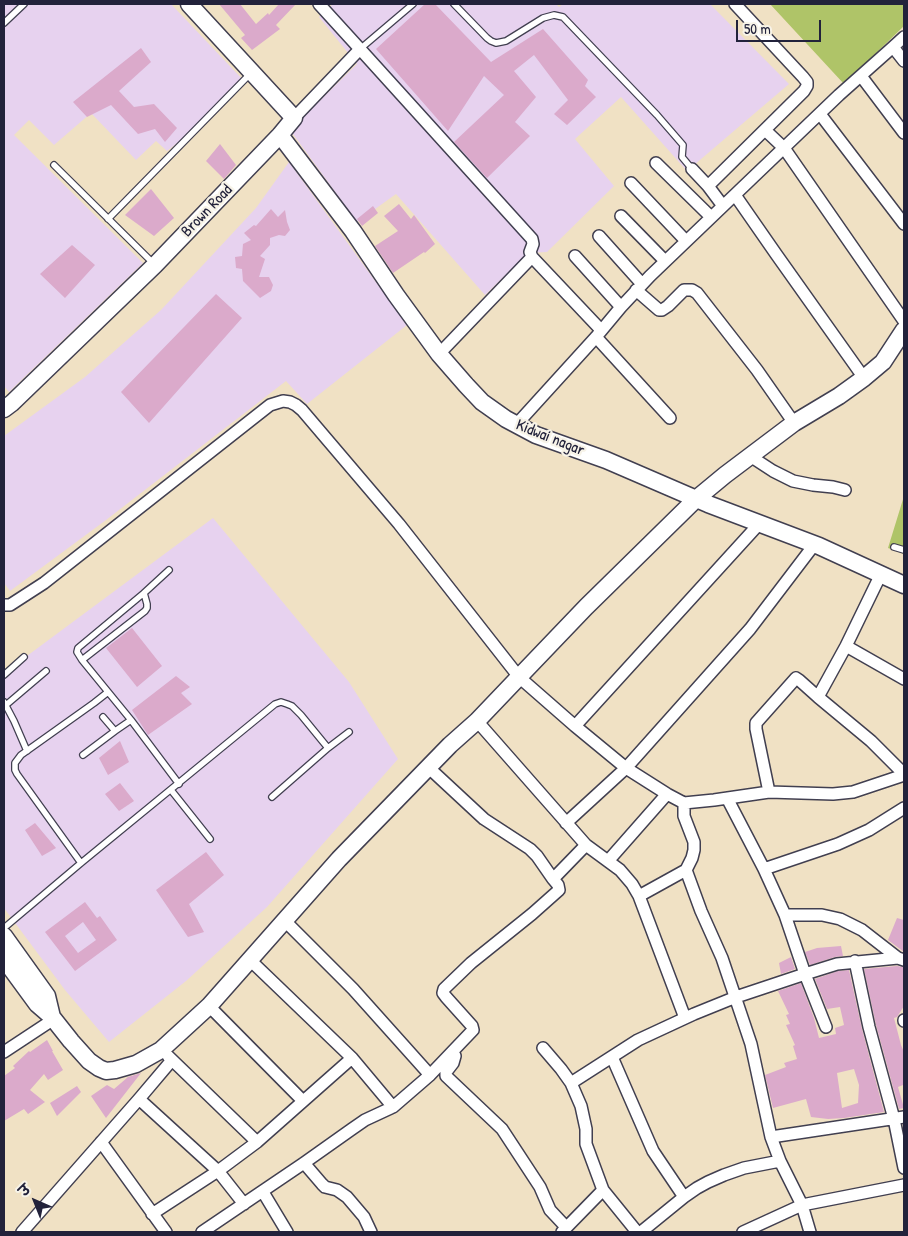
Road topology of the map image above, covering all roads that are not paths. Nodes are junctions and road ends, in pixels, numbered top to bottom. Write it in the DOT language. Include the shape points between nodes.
graph roads {
  1 [pos="24,4"];
  2 [pos="189,4"];
  3 [pos="319,4"];
  4 [pos="413,4"];
  5 [pos="454,4"];
  6 [pos="735,4"];
  7 [pos="4,23"];
  8 [pos="904,37"];
  9 [pos="893,47"];
  10 [pos="360,49"];
  11 [pos="904,61"];
  12 [pos="252,72"];
  13 [pos="861,76"];
  14 [pos="820,114"];
  15 [pos="294,118"];
  16 [pos="765,130"];
  17 [pos="904,133"];
  18 [pos="280,135"];
  19 [pos="784,148"];
  20 [pos="656,163"];
  21 [pos="54,165"];
  22 [pos="692,169"];
  23 [pos="631,183"];
  24 [pos="708,186"];
  25 [pos="735,194"];
  26 [pos="723,206"];
  27 [pos="621,216"];
  28 [pos="711,217"];
  29 [pos="108,219"];
  30 [pos="904,224"];
  31 [pos="599,236"];
  32 [pos="686,241"];
  33 [pos="575,256"];
  34 [pos="532,257"];
  35 [pos="665,261"];
  36 [pos="155,265"];
  37 [pos="639,287"];
  38 [pos="621,306"];
  39 [pos="904,321"];
  40 [pos="904,330"];
  41 [pos="599,333"];
  42 [pos="439,354"];
  43 [pos="864,378"];
  44 [pos="7,402"];
  45 [pos="670,418"];
  46 [pos="794,423"];
  47 [pos="516,425"];
  48 [pos="750,456"];
  49 [pos="845,490"];
  50 [pos="696,499"];
  51 [pos="759,524"];
  52 [pos="814,545"];
  53 [pos="894,547"];
  54 [pos="904,550"];
  55 [pos="169,570"];
  56 [pos="881,574"];
  57 [pos="904,585"];
  58 [pos="144,593"];
  59 [pos="4,605"];
  60 [pos="846,646"];
  61 [pos="24,657"];
  62 [pos="82,660"];
  63 [pos="46,671"];
  64 [pos="4,674"];
  65 [pos="519,677"];
  66 [pos="904,679"];
  67 [pos="108,692"];
  68 [pos="818,697"];
  69 [pos="5,704"];
  70 [pos="103,717"];
  71 [pos="131,720"];
  72 [pos="477,721"];
  73 [pos="574,726"];
  74 [pos="115,731"];
  75 [pos="349,732"];
  76 [pos="328,748"];
  77 [pos="27,751"];
  78 [pos="83,755"];
  79 [pos="428,767"];
  80 [pos="626,768"];
  81 [pos="904,774"];
  82 [pos="179,784"];
  83 [pos="171,790"];
  84 [pos="769,792"];
  85 [pos="667,794"];
  86 [pos="272,797"];
  87 [pos="727,798"];
  88 [pos="684,803"];
  89 [pos="904,808"];
  90 [pos="566,823"];
  91 [pos="210,839"];
  92 [pos="586,845"];
  93 [pos="608,861"];
  94 [pos="81,863"];
  95 [pos="764,869"];
  96 [pos="686,870"];
  97 [pos="553,879"];
  98 [pos="639,896"];
  99 [pos="785,915"];
  100 [pos="284,920"];
  101 [pos="4,928"];
  102 [pos="4,936"];
  103 [pos="4,959"];
  104 [pos="901,959"];
  105 [pos="250,960"];
  106 [pos="855,961"];
  107 [pos="805,974"];
  108 [pos="736,997"];
  109 [pos="209,1006"];
  110 [pos="53,1018"];
  111 [pos="685,1018"];
  112 [pos="826,1027"];
  113 [pos="543,1048"];
  114 [pos="4,1052"];
  115 [pos="453,1052"];
  116 [pos="166,1055"];
  117 [pos="612,1057"];
  118 [pos="352,1058"];
  119 [pos="430,1075"];
  120 [pos="571,1083"];
  121 [pos="139,1099"];
  122 [pos="302,1102"];
  123 [pos="393,1107"];
  124 [pos="899,1118"];
  125 [pos="771,1137"];
  126 [pos="101,1142"];
  127 [pos="257,1142"];
  128 [pos="780,1161"];
  129 [pos="304,1163"];
  130 [pos="904,1168"];
  131 [pos="218,1171"];
  132 [pos="904,1185"];
  133 [pos="603,1190"];
  134 [pos="263,1192"];
  135 [pos="684,1197"];
  136 [pos="244,1204"];
  137 [pos="802,1205"];
  138 [pos="152,1214"];
  139 [pos="564,1230"];
  140 [pos="22,1232"];
  141 [pos="166,1232"];
  142 [pos="202,1232"];
  143 [pos="287,1232"];
  144 [pos="371,1232"];
  145 [pos="637,1232"];
  146 [pos="641,1232"];
  147 [pos="742,1232"];
  148 [pos="810,1232"];
  1 -- 7 [label="lane"];
  2 -- 12 [label="street"];
  3 -- 10 [label="street"];
  4 -- 10 [label="lane"];
  5 -- 22 [label="lane" via="486,38 496,42 506,41 543,18 563,16 683,145 682,156"];
  6 -- 16 [label="street" via="807,82 804,91"];
  8 -- 9 [label="street"];
  9 -- 11 [label="street"];
  9 -- 13 [label="street"];
  10 -- 15 [label="street"];
  10 -- 34 [label="street" via="532,239"];
  12 -- 15 [label="street"];
  12 -- 29 [label="lane"];
  13 -- 14 [label="street"];
  13 -- 17 [label="street"];
  14 -- 19 [label="street"];
  14 -- 30 [label="street"];
  15 -- 18 [label="street, Brown Road"];
  16 -- 19 [label="street"];
  16 -- 24 [label="street"];
  18 -- 36 [label="street, Brown Road"];
  18 -- 42 [label="street, Kidwai nagar" via="353,231"];
  19 -- 25 [label="street"];
  19 -- 39 [label="street"];
  20 -- 28 [label="street"];
  21 -- 29 [label="lane"];
  22 -- 24 [label="street"];
  23 -- 32 [label="street"];
  24 -- 26 [label="street"];
  25 -- 26 [label="street"];
  25 -- 43 [label="street"];
  26 -- 28 [label="street"];
  27 -- 35 [label="street"];
  28 -- 32 [label="street"];
  29 -- 36 [label="lane"];
  31 -- 37 [label="street"];
  32 -- 35 [label="street"];
  33 -- 38 [label="street"];
  34 -- 41 [label="street"];
  34 -- 42 [label="street"];
  35 -- 37 [label="street"];
  36 -- 44 [label="street, Brown Road"];
  37 -- 38 [label="street"];
  37 -- 46 [label="street" via="659,310 684,290 697,293"];
  38 -- 41 [label="street"];
  40 -- 43 [label="street" via="883,362"];
  41 -- 45 [label="street"];
  41 -- 47 [label="street"];
  42 -- 47 [label="street, Kidwai nagar" via="482,402"];
  43 -- 46 [label="street"];
  46 -- 48 [label="street"];
  47 -- 50 [label="street, Kidwai nagar"];
  48 -- 49 [label="street" via="792,481"];
  48 -- 50 [label="street"];
  50 -- 51 [label="street, Kidwai nagar"];
  50 -- 65 [label="street"];
  51 -- 52 [label="street, Kidwai nagar"];
  51 -- 73 [label="street"];
  52 -- 56 [label="street, Kidwai nagar"];
  52 -- 80 [label="street" via="750,629"];
  53 -- 54 [label="lane"];
  55 -- 58 [label="lane"];
  56 -- 57 [label="street, Kidwai nagar"];
  56 -- 60 [label="street"];
  58 -- 62 [label="lane" via="145,611"];
  58 -- 62 [label="lane" via="78,648"];
  59 -- 65 [label="street" via="44,583 270,405 283,401 296,404 302,410 399,524"];
  60 -- 66 [label="street"];
  60 -- 68 [label="street"];
  61 -- 64 [label="lane"];
  62 -- 67 [label="lane"];
  63 -- 69 [label="lane"];
  65 -- 72 [label="street"];
  65 -- 73 [label="street"];
  67 -- 71 [label="lane"];
  67 -- 77 [label="lane"];
  68 -- 81 [label="street" via="871,741"];
  68 -- 84 [label="street" via="796,678 756,723"];
  69 -- 77 [label="lane"];
  70 -- 74 [label="lane"];
  71 -- 74 [label="lane"];
  71 -- 82 [label="lane"];
  72 -- 79 [label="street"];
  72 -- 90 [label="street"];
  73 -- 80 [label="street"];
  74 -- 78 [label="lane"];
  75 -- 76 [label="lane"];
  76 -- 82 [label="lane" via="292,706 281,702"];
  76 -- 86 [label="lane"];
  77 -- 94 [label="lane" via="17,759 15,770"];
  79 -- 97 [label="street" via="484,819 530,849"];
  79 -- 100 [label="street"];
  80 -- 85 [label="street"];
  80 -- 90 [label="street"];
  81 -- 84 [label="street" via="853,792"];
  82 -- 83 [label="lane"];
  83 -- 91 [label="lane"];
  83 -- 94 [label="lane"];
  84 -- 87 [label="street"];
  85 -- 88 [label="street"];
  85 -- 93 [label="street"];
  87 -- 88 [label="street"];
  87 -- 95 [label="street"];
  88 -- 96 [label="street" via="684,816 694,842"];
  89 -- 95 [label="street" via="869,830 838,844"];
  90 -- 92 [label="street"];
  92 -- 93 [label="street"];
  92 -- 97 [label="street"];
  93 -- 98 [label="street" via="620,870"];
  94 -- 101 [label="lane"];
  95 -- 99 [label="street"];
  96 -- 98 [label="street"];
  96 -- 108 [label="street"];
  97 -- 115 [label="street" via="559,890 444,989 446,997 474,1029"];
  98 -- 111 [label="street"];
  99 -- 104 [label="street" via="822,915 840,919 862,930"];
  99 -- 107 [label="street"];
  100 -- 105 [label="street"];
  100 -- 119 [label="street"];
  102 -- 110 [label="street" via="47,996"];
  103 -- 110 [label="street" via="37,1004"];
  104 -- 106 [label="street"];
  105 -- 109 [label="street"];
  105 -- 118 [label="street"];
  106 -- 107 [label="street"];
  106 -- 124 [label="street" via="869,1027"];
  107 -- 108 [label="street"];
  107 -- 112 [label="street"];
  108 -- 111 [label="street"];
  108 -- 125 [label="street" via="751,1044"];
  109 -- 116 [label="street"];
  109 -- 122 [label="street"];
  110 -- 114 [label="street"];
  110 -- 116 [label="street" via="89,1061 106,1071"];
  111 -- 117 [label="street" via="638,1040"];
  113 -- 120 [label="street"];
  115 -- 119 [label="street"];
  115 -- 139 [label="street" via="453,1063 446,1076 502,1129"];
  116 -- 121 [label="street"];
  116 -- 127 [label="street"];
  117 -- 120 [label="street"];
  117 -- 135 [label="street" via="652,1151"];
  118 -- 122 [label="street"];
  118 -- 123 [label="street"];
  119 -- 123 [label="street"];
  120 -- 133 [label="street" via="581,1106 586,1144"];
  121 -- 126 [label="street"];
  121 -- 131 [label="street"];
  122 -- 127 [label="street"];
  123 -- 129 [label="street" via="358,1124"];
  124 -- 125 [label="street"];
  124 -- 130 [label="street"];
  125 -- 128 [label="street"];
  126 -- 138 [label="street"];
  126 -- 140 [label="street"];
  127 -- 131 [label="street"];
  128 -- 135 [label="street" via="724,1175"];
  128 -- 137 [label="street"];
  129 -- 134 [label="street"];
  129 -- 144 [label="street" via="325,1187 348,1198 364,1217"];
  131 -- 136 [label="street"];
  131 -- 138 [label="street"];
  132 -- 137 [label="street"];
  133 -- 139 [label="street"];
  133 -- 145 [label="street"];
  134 -- 136 [label="street"];
  134 -- 143 [label="street"];
  135 -- 146 [label="street"];
  136 -- 142 [label="street"];
  137 -- 147 [label="street"];
  137 -- 148 [label="street"];
  138 -- 141 [label="street"];
}
